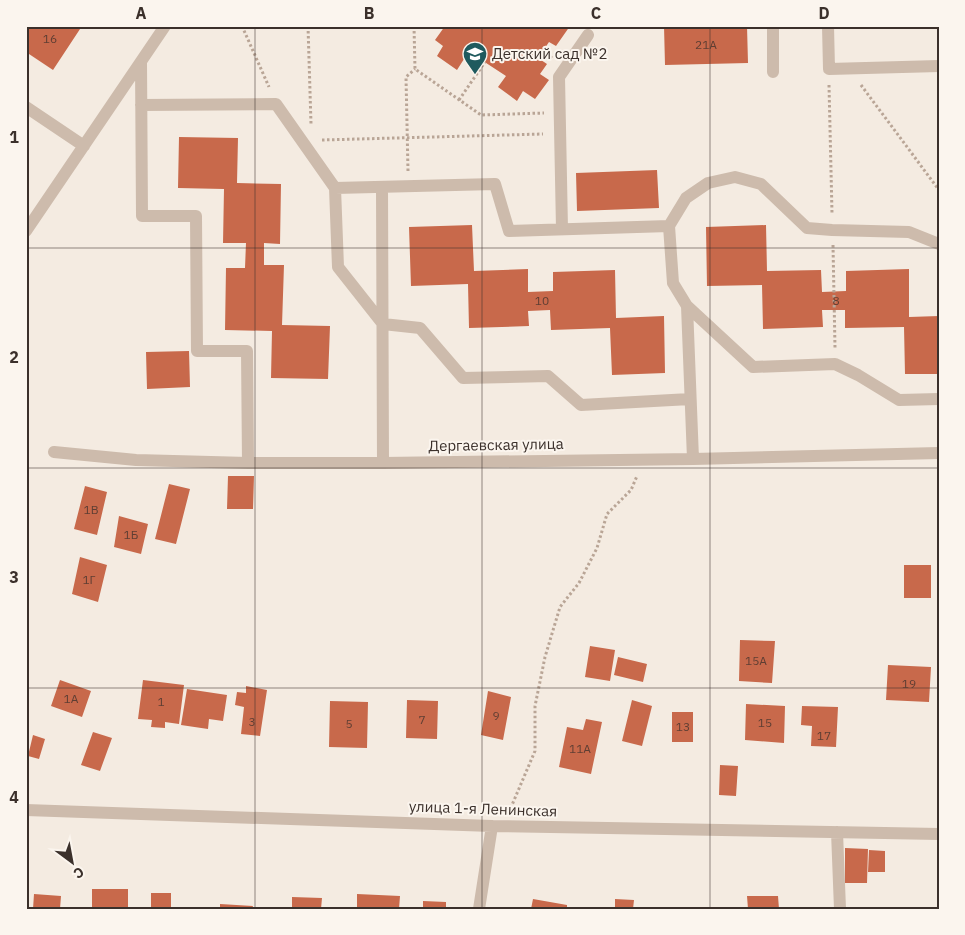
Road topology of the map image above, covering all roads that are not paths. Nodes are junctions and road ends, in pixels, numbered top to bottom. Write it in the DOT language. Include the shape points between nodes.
graph roads {
  1 [pos="165,26"];
  2 [pos="773,26"];
  3 [pos="828,26"];
  4 [pos="588,35"];
  5 [pos="141,62"];
  6 [pos="939,66"];
  7 [pos="772,72"];
  8 [pos="141,105"];
  9 [pos="26,108"];
  10 [pos="84,146"];
  11 [pos="382,187"];
  12 [pos="336,188"];
  13 [pos="669,226"];
  14 [pos="562,229"];
  15 [pos="26,231"];
  16 [pos="939,244"];
  17 [pos="687,306"];
  18 [pos="383,324"];
  19 [pos="939,399"];
  20 [pos="690,400"];
  21 [pos="54,452"];
  22 [pos="939,453"];
  23 [pos="694,459"];
  24 [pos="383,463"];
  25 [pos="248,464"];
  26 [pos="26,810"];
  27 [pos="492,826"];
  28 [pos="837,832"];
  29 [pos="939,834"];
  30 [pos="479,909"];
  31 [pos="840,909"];
  1 -- 5 [label="street"];
  2 -- 7 [label="street"];
  3 -- 6 [label="street" via="829,69"];
  4 -- 14 [label="street" via="559,77"];
  5 -- 8 [label="street"];
  5 -- 10 [label="street"];
  8 -- 12 [label="street" via="276,104"];
  8 -- 25 [label="street" via="142,216 196,216 197,352 247,351"];
  9 -- 10 [label="street"];
  10 -- 15 [label="street"];
  11 -- 12 [label="street"];
  11 -- 14 [label="street" via="496,184 509,231"];
  11 -- 18 [label="street"];
  12 -- 18 [label="street" via="338,267"];
  13 -- 14 [label="street"];
  13 -- 16 [label="street" via="686,198 708,183 735,177 760,184 807,228 908,232"];
  13 -- 17 [label="street" via="673,283"];
  17 -- 19 [label="street" via="752,367 835,364 858,374 898,400"];
  17 -- 20 [label="street"];
  18 -- 20 [label="street" via="420,328 463,378 548,376 581,405"];
  18 -- 24 [label="street"];
  20 -- 23 [label="street"];
  21 -- 25 [label="street, Дергаевская улица" via="136,460"];
  22 -- 23 [label="street, Дергаевская улица"];
  23 -- 24 [label="street, Дергаевская улица"];
  24 -- 25 [label="street, Дергаевская улица"];
  26 -- 27 [label="street, улица 1-я Ленинская"];
  27 -- 28 [label="street, улица 1-я Ленинская"];
  27 -- 30 [label="street"];
  28 -- 29 [label="street, улица 1-я Ленинская"];
  28 -- 31 [label="street"];
}
